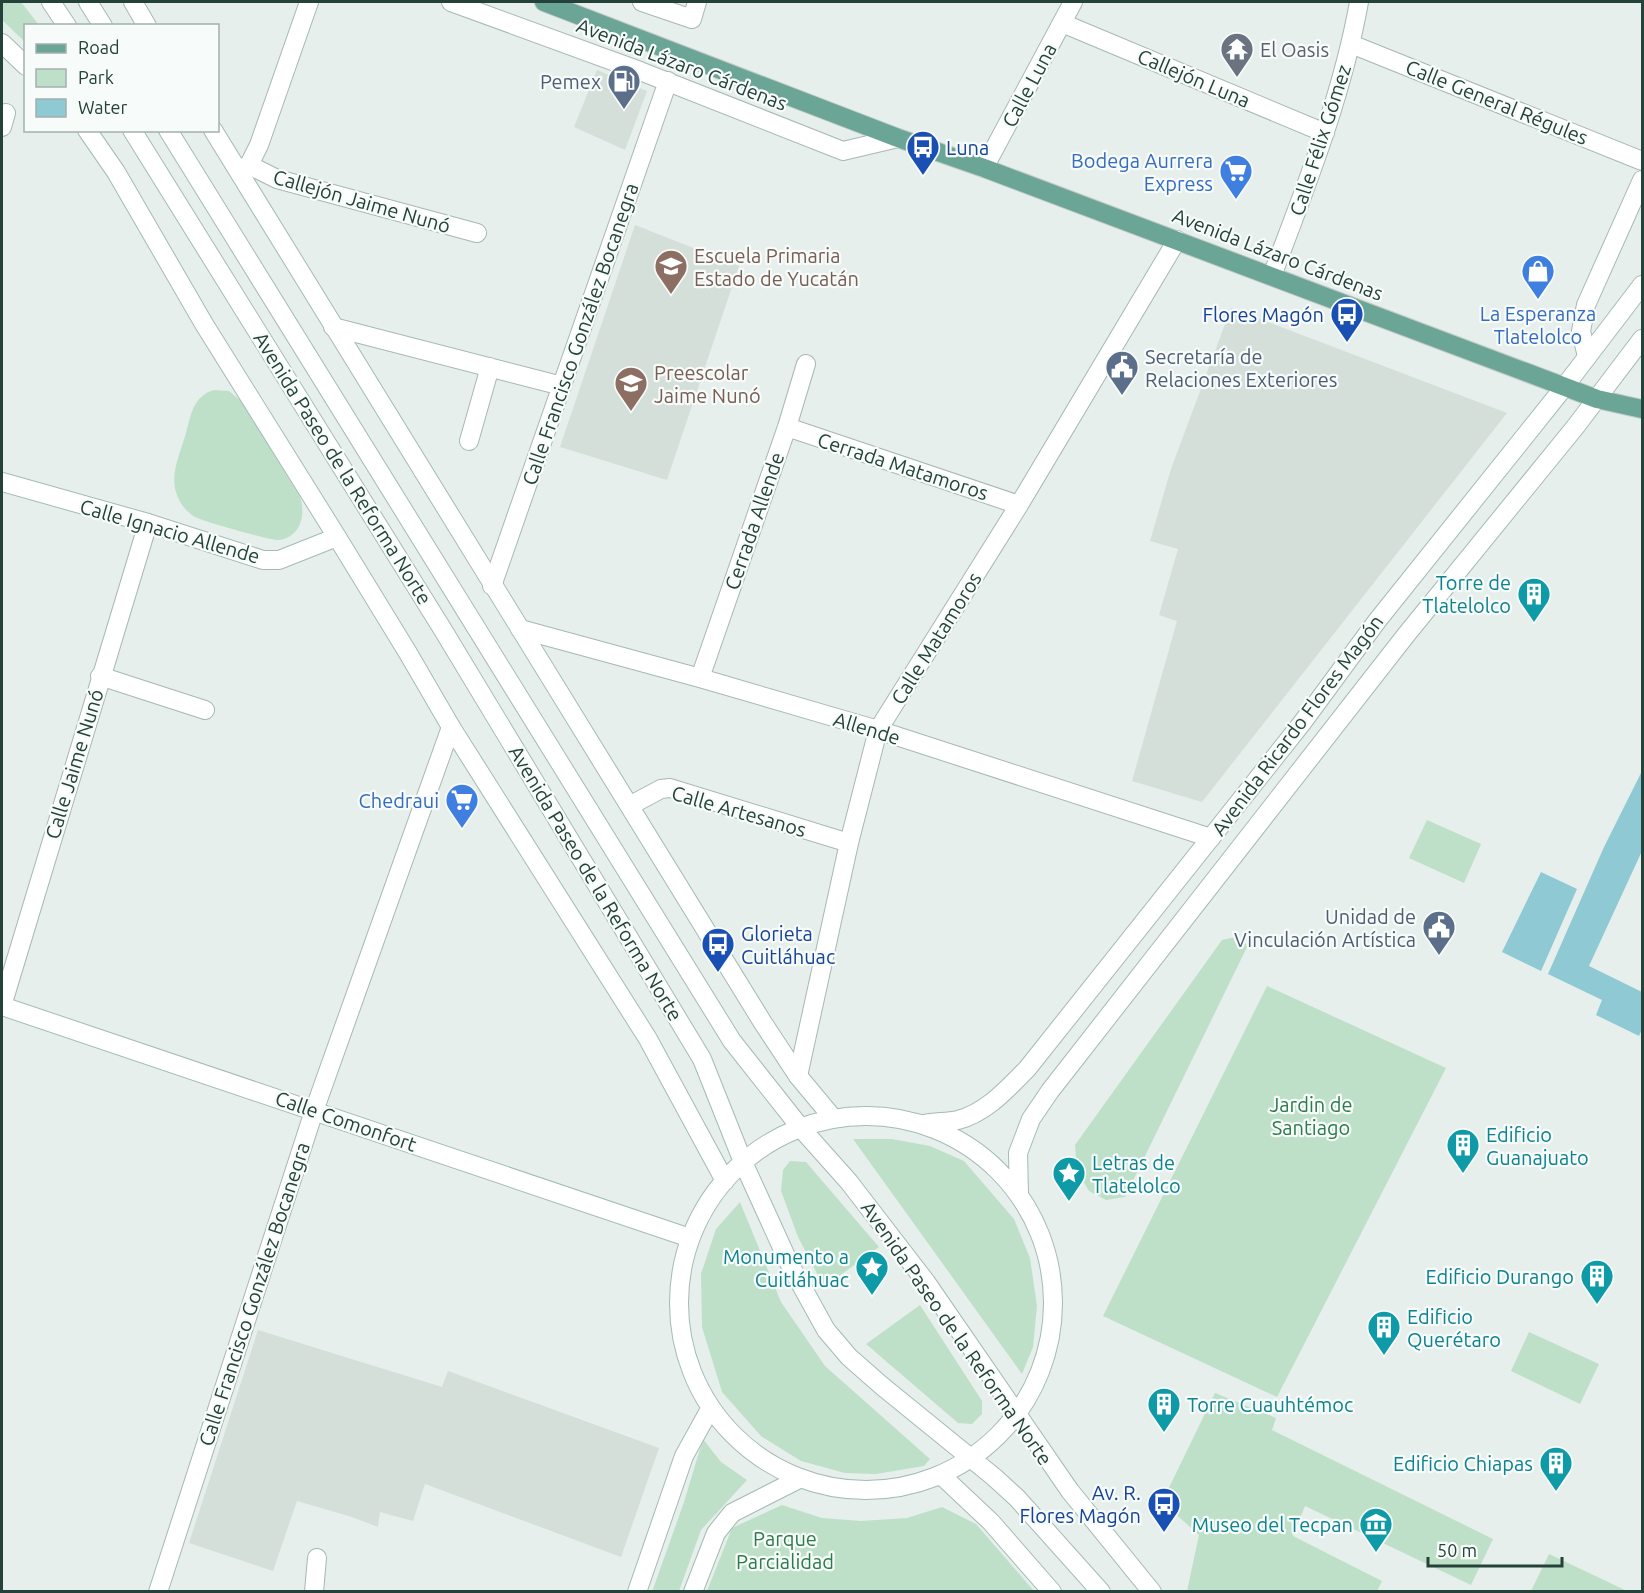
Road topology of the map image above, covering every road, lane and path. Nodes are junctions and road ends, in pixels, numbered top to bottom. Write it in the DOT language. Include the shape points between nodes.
graph roads {
  1 [pos="51,2"];
  2 [pos="88,2"];
  3 [pos="133,2"];
  4 [pos="309,2"];
  5 [pos="451,2"];
  6 [pos="544,2"];
  7 [pos="642,2"];
  8 [pos="697,2"];
  9 [pos="1073,2"];
  10 [pos="1359,2"];
  11 [pos="1062,22"];
  12 [pos="66,24"];
  13 [pos="102,24"];
  14 [pos="146,24"];
  15 [pos="2,43"];
  16 [pos="1351,44"];
  17 [pos="24,64"];
  18 [pos="668,81"];
  19 [pos="88,132"];
  20 [pos="133,132"];
  21 [pos="169,132"];
  22 [pos="215,132"];
  23 [pos="1325,133"];
  24 [pos="898,138"];
  25 [pos="1642,161"];
  26 [pos="243,168"];
  27 [pos="984,168"];
  28 [pos="1642,180"];
  29 [pos="477,233"];
  30 [pos="1177,240"];
  31 [pos="1272,276"];
  32 [pos="1642,285"];
  33 [pos="333,327"];
  34 [pos="1642,339"];
  35 [pos="1587,357"];
  36 [pos="806,364"];
  37 [pos="490,367"];
  38 [pos="562,386"];
  39 [pos="1565,386"];
  40 [pos="1597,399"];
  41 [pos="1642,409"];
  42 [pos="787,427"];
  43 [pos="469,441"];
  44 [pos="2,482"];
  45 [pos="1019,505"];
  46 [pos="148,523"];
  47 [pos="337,537"];
  48 [pos="492,586"];
  49 [pos="520,629"];
  50 [pos="100,676"];
  51 [pos="700,678"];
  52 [pos="205,710"];
  53 [pos="450,727"];
  54 [pos="878,730"];
  55 [pos="631,805"];
  56 [pos="1211,838"];
  57 [pos="849,843"];
  58 [pos="2,1006"];
  59 [pos="798,1076"];
  60 [pos="314,1111"];
  61 [pos="833,1118"];
  62 [pos="923,1124"];
  63 [pos="800,1127"];
  64 [pos="743,1162"];
  65 [pos="725,1181"];
  66 [pos="1019,1194"];
  67 [pos="690,1238"];
  68 [pos="710,1409"];
  69 [pos="1017,1413"];
  70 [pos="972,1458"];
  71 [pos="940,1475"];
  72 [pos="799,1479"];
  73 [pos="317,1558"];
  74 [pos="158,1592"];
  75 [pos="314,1592"];
  76 [pos="637,1592"];
  77 [pos="693,1592"];
  78 [pos="1052,1592"];
  79 [pos="1101,1592"];
  80 [pos="1152,1592"];
  1 -- 12 [label="street"];
  2 -- 13 [label="street"];
  3 -- 14 [label="street"];
  4 -- 26 [label="street, Callejón Jaime Nunó" via="259,146"];
  5 -- 18 [label="street, Avenida Lázaro Cárdenas"];
  6 -- 24 [label="main road, Avenida Lázaro Cárdenas"];
  7 -- 8 [label="street" via="692,19"];
  9 -- 11 [label="street, Calle Luna"];
  10 -- 16 [label="street, Calle Félix Gómez"];
  11 -- 23 [label="street, Callejón Luna"];
  11 -- 27 [label="street, Calle Luna"];
  15 -- 17 [label="street"];
  16 -- 23 [label="street, Calle Félix Gómez"];
  16 -- 25 [label="street, Calle General Régules"];
  18 -- 24 [label="street, Avenida Lázaro Cárdenas" via="843,151"];
  18 -- 38 [label="street, Calle Francisco González Bocanegra"];
  19 -- 47 [label="street, Avenida Paseo de la Reforma Norte"];
  20 -- 64 [label="street, Avenida Paseo de la Reforma Norte" via="443,630 702,1059"];
  21 -- 63 [label="street, Avenida Paseo de la Reforma Norte" via="732,1041"];
  22 -- 26 [label="street"];
  23 -- 31 [label="street, Calle Félix Gómez"];
  24 -- 27 [label="main road, Avenida Lázaro Cárdenas"];
  26 -- 29 [label="street, Callejón Jaime Nunó"];
  26 -- 33 [label="street"];
  27 -- 30 [label="main road, Avenida Lázaro Cárdenas"];
  28 -- 35 [label="street" via="1586,305 1581,331"];
  30 -- 31 [label="main road, Avenida Lázaro Cárdenas"];
  30 -- 45 [label="street, Calle Matamoros"];
  31 -- 39 [label="main road, Avenida Lázaro Cárdenas"];
  32 -- 35 [label="street, Avenida Ricardo Flores Magón"];
  33 -- 37 [label="street"];
  33 -- 48 [label="street"];
  34 -- 40 [label="street, Avenida Ricardo Flores Magón"];
  35 -- 39 [label="street, Avenida Ricardo Flores Magón"];
  36 -- 42 [label="street, Cerrada Allende"];
  37 -- 38 [label="street"];
  37 -- 43 [label="street"];
  38 -- 48 [label="street, Calle Francisco González Bocanegra"];
  39 -- 40 [label="main road, Avenida Lázaro Cárdenas"];
  39 -- 56 [label="street, Avenida Ricardo Flores Magón" via="1377,621"];
  40 -- 41 [label="main road, Avenida Lázaro Cárdenas"];
  40 -- 66 [label="street, Avenida Ricardo Flores Magón" via="1050,1090 1031,1119 1018,1154"];
  42 -- 45 [label="street, Cerrada Matamoros"];
  42 -- 51 [label="street, Cerrada Allende"];
  44 -- 46 [label="street, Calle Ignacio Allende"];
  45 -- 54 [label="street, Calle Matamoros"];
  46 -- 47 [label="street, Calle Ignacio Allende" via="263,560 279,560"];
  46 -- 50 [label="street, Calle Jaime Nunó"];
  47 -- 53 [label="street, Avenida Paseo de la Reforma Norte"];
  48 -- 49 [label="street"];
  49 -- 51 [label="street, Allende"];
  49 -- 55 [label="street"];
  50 -- 52 [label="street"];
  50 -- 58 [label="street, Calle Jaime Nunó"];
  51 -- 54 [label="street, Allende"];
  53 -- 60 [label="street, Calle Francisco González Bocanegra"];
  53 -- 65 [label="street, Avenida Paseo de la Reforma Norte" via="648,1040"];
  54 -- 56 [label="street, Allende"];
  54 -- 57 [label="street, Calle Matamoros"];
  55 -- 57 [label="street, Calle Artesanos" via="670,788"];
  55 -- 59 [label="street"];
  56 -- 62 [label="street, Avenida Ricardo Flores Magón" via="1027,1069 979,1111 959,1120"];
  57 -- 59 [label="street, Calle Matamoros"];
  58 -- 60 [label="street, Calle Comonfort"];
  59 -- 61 [label="street"];
  60 -- 67 [label="street, Calle Comonfort"];
  60 -- 74 [label="street, Calle Francisco González Bocanegra"];
  61 -- 62 [label="street" via="872,1115"];
  61 -- 63 [label="street"];
  62 -- 66 [label="street" via="976,1151"];
  63 -- 64 [label="street" via="771,1141"];
  63 -- 69 [label="street, Avenida Paseo de la Reforma Norte" via="849,1182 926,1282"];
  64 -- 65 [label="street"];
  64 -- 70 [label="street, Avenida Paseo de la Reforma Norte" via="789,1263 826,1330 882,1386"];
  65 -- 67 [label="street" via="706,1205"];
  66 -- 69 [label="street" via="1038,1230 1050,1268 1053,1309 1047,1349 1033,1387"];
  67 -- 68 [label="street" via="679,1299 686,1356"];
  68 -- 72 [label="street" via="749,1451"];
  68 -- 76 [label="street" via="684,1456"];
  69 -- 70 [label="street"];
  69 -- 80 [label="street, Avenida Paseo de la Reforma Norte" via="1070,1491"];
  70 -- 71 [label="street"];
  70 -- 79 [label="street, Avenida Paseo de la Reforma Norte" via="1017,1498"];
  71 -- 72 [label="street" via="889,1490 843,1490"];
  71 -- 78 [label="street" via="991,1522"];
  72 -- 77 [label="street" via="732,1513 716,1533"];
  73 -- 75 [label="street"];
}
